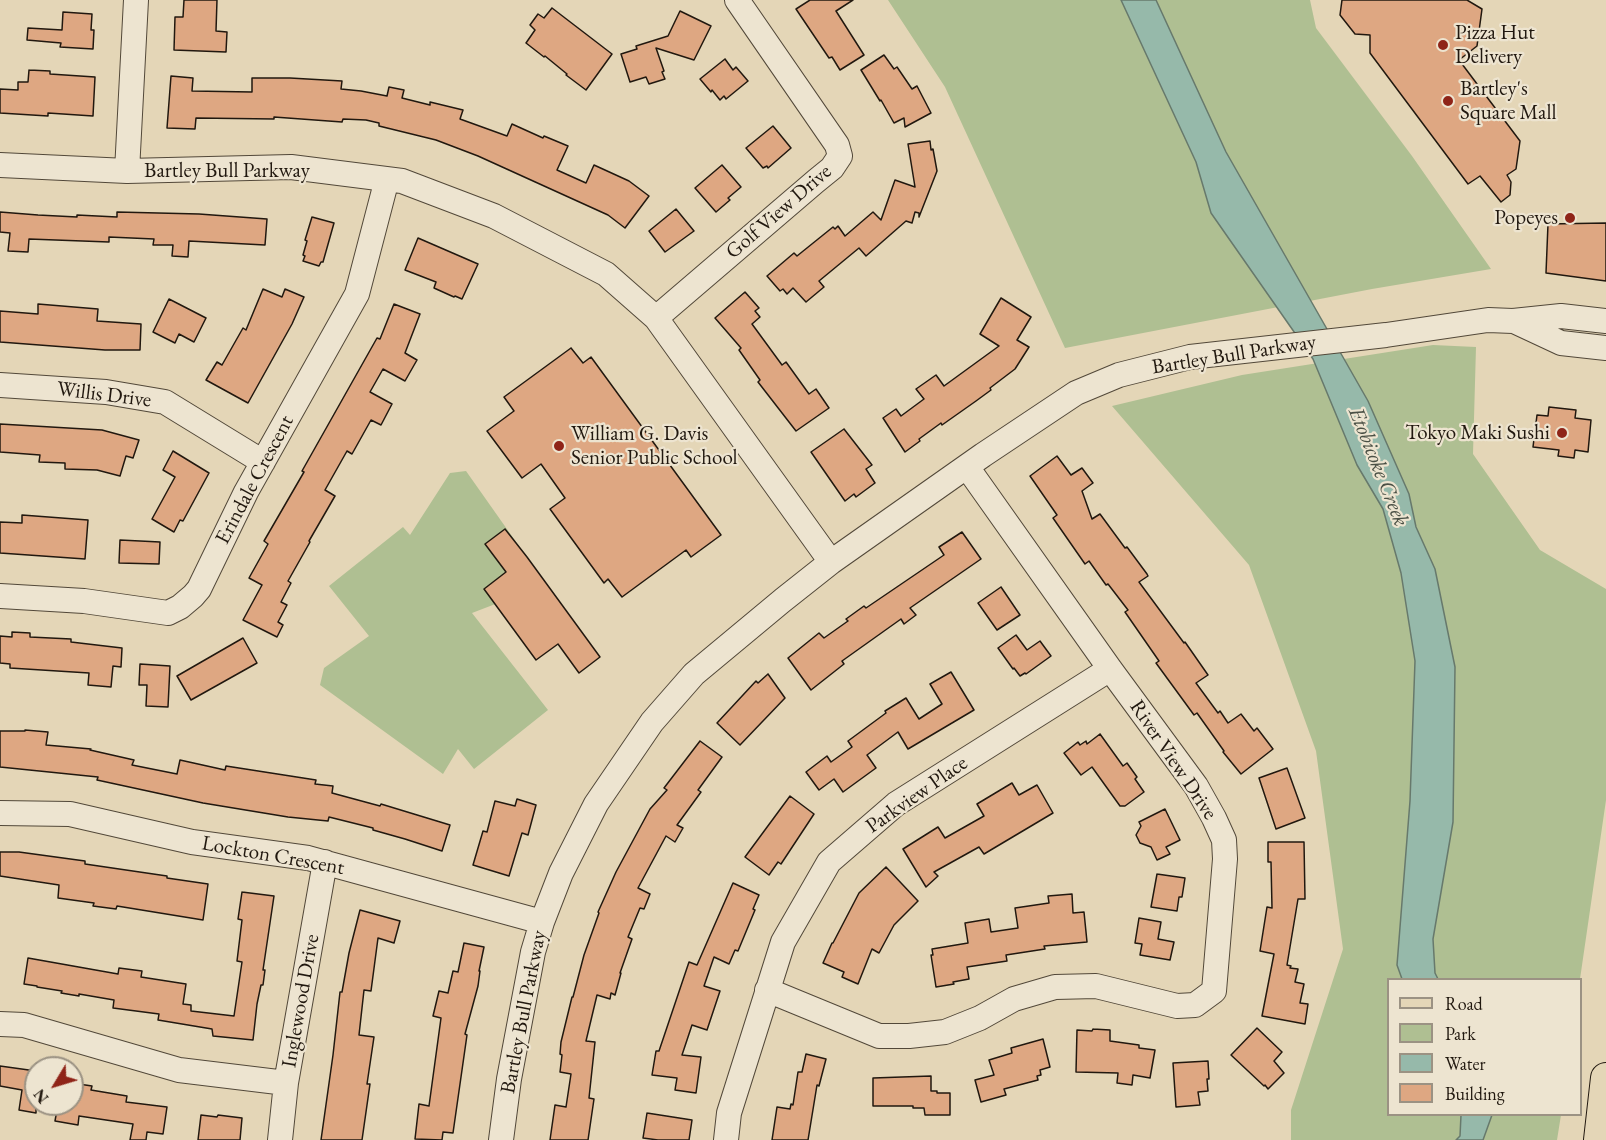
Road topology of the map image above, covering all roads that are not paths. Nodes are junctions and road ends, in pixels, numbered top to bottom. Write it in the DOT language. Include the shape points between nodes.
graph roads {
  1 [pos="136,0"];
  2 [pos="737,0"];
  3 [pos="0,165"];
  4 [pos="127,171"];
  5 [pos="387,179"];
  6 [pos="656,318"];
  7 [pos="1513,321"];
  8 [pos="1606,321"];
  9 [pos="1606,348"];
  10 [pos="0,385"];
  11 [pos="263,462"];
  12 [pos="967,466"];
  13 [pos="831,562"];
  14 [pos="0,596"];
  15 [pos="1110,669"];
  16 [pos="0,813"];
  17 [pos="325,862"];
  18 [pos="542,922"];
  19 [pos="767,990"];
  20 [pos="0,1024"];
  21 [pos="1606,1078"];
  22 [pos="286,1083"];
  23 [pos="280,1140"];
  24 [pos="501,1140"];
  25 [pos="726,1140"];
  26 [pos="1599,1140"];
  1 -- 4 [label="street"];
  2 -- 6 [label="street, Golf View Drive" via="837,145 840,156 832,168"];
  3 -- 4 [label="street, Bartley Bull Parkway"];
  4 -- 5 [label="street, Bartley Bull Parkway" via="291,167"];
  5 -- 6 [label="street, Bartley Bull Parkway" via="402,181 494,216 606,274"];
  5 -- 11 [label="street, Erindale Crescent" via="357,294"];
  6 -- 13 [label="street, Bartley Bull Parkway"];
  7 -- 8 [label="street, Bartley Bull Parkway" via="1561,316"];
  7 -- 9 [label="street, Bartley Bull Parkway" via="1561,343"];
  7 -- 12 [label="street, Bartley Bull Parkway" via="1488,320 1190,357 1119,375 1076,393"];
  10 -- 11 [label="street, Willis Drive" via="106,392 165,402"];
  11 -- 14 [label="street, Erindale Crescent" via="199,589 180,607 168,613 84,601"];
  12 -- 13 [label="street, Bartley Bull Parkway"];
  12 -- 15 [label="street, River View Drive"];
  13 -- 18 [label="street, Bartley Bull Parkway" via="694,674 652,722 596,804 561,873"];
  15 -- 19 [label="street, Parkview Place" via="896,804 829,861 783,942"];
  15 -- 19 [label="street, River View Drive" via="1196,786 1224,840 1214,991 1195,1005 1176,1006 1096,986 1055,987 1014,999 945,1032 909,1036 879,1035"];
  16 -- 17 [label="street, Lockton Crescent" via="70,814 192,842"];
  17 -- 18 [label="street, Lockton Crescent"];
  17 -- 22 [label="street, Inglewood Drive"];
  18 -- 24 [label="street, Bartley Bull Parkway" via="509,1079"];
  19 -- 25 [label="street, Parkview Place" via="729,1113"];
  20 -- 22 [label="street" via="24,1025 179,1071"];
  21 -- 26 [label="main road"];
  22 -- 23 [label="street, Inglewood Drive"];
}
